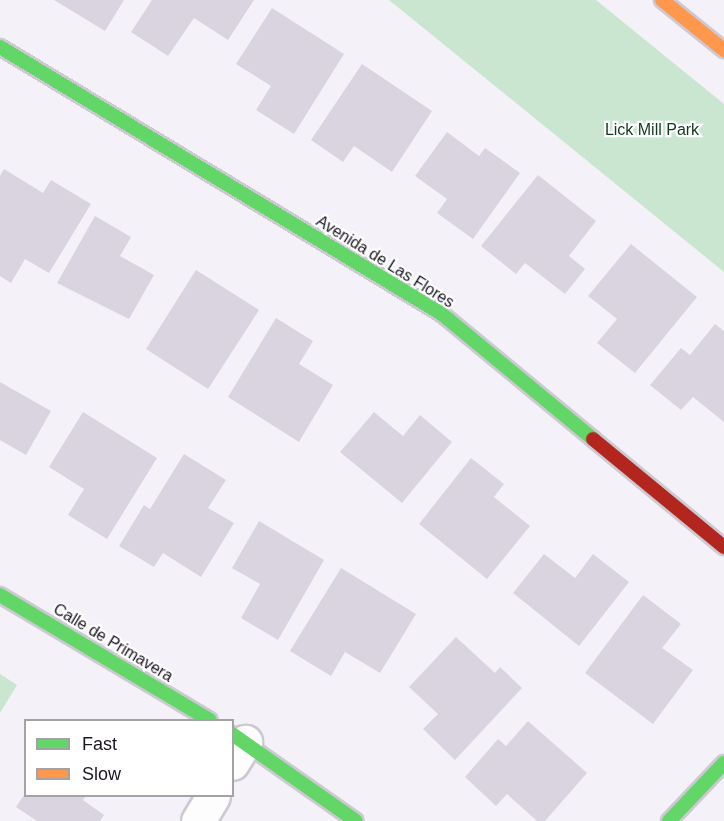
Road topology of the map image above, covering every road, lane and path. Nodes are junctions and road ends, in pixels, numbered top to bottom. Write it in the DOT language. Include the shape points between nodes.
graph roads {
  1 [pos="662,0"];
  2 [pos="0,47"];
  3 [pos="724,50"];
  4 [pos="724,547"];
  5 [pos="0,595"];
  6 [pos="208,719"];
  7 [pos="237,746"];
  8 [pos="724,763"];
  9 [pos="212,797"];
  10 [pos="198,821"];
  11 [pos="356,821"];
  12 [pos="669,821"];
  1 -- 3 [label="street"];
  2 -- 4 [label="street, Avenida de Las Flores" via="442,314"];
  5 -- 6 [label="street, Calle de Primavera"];
  7 -- 11 [label="street"];
  8 -- 12 [label="street"];
  9 -- 10 [label="street"];
}
